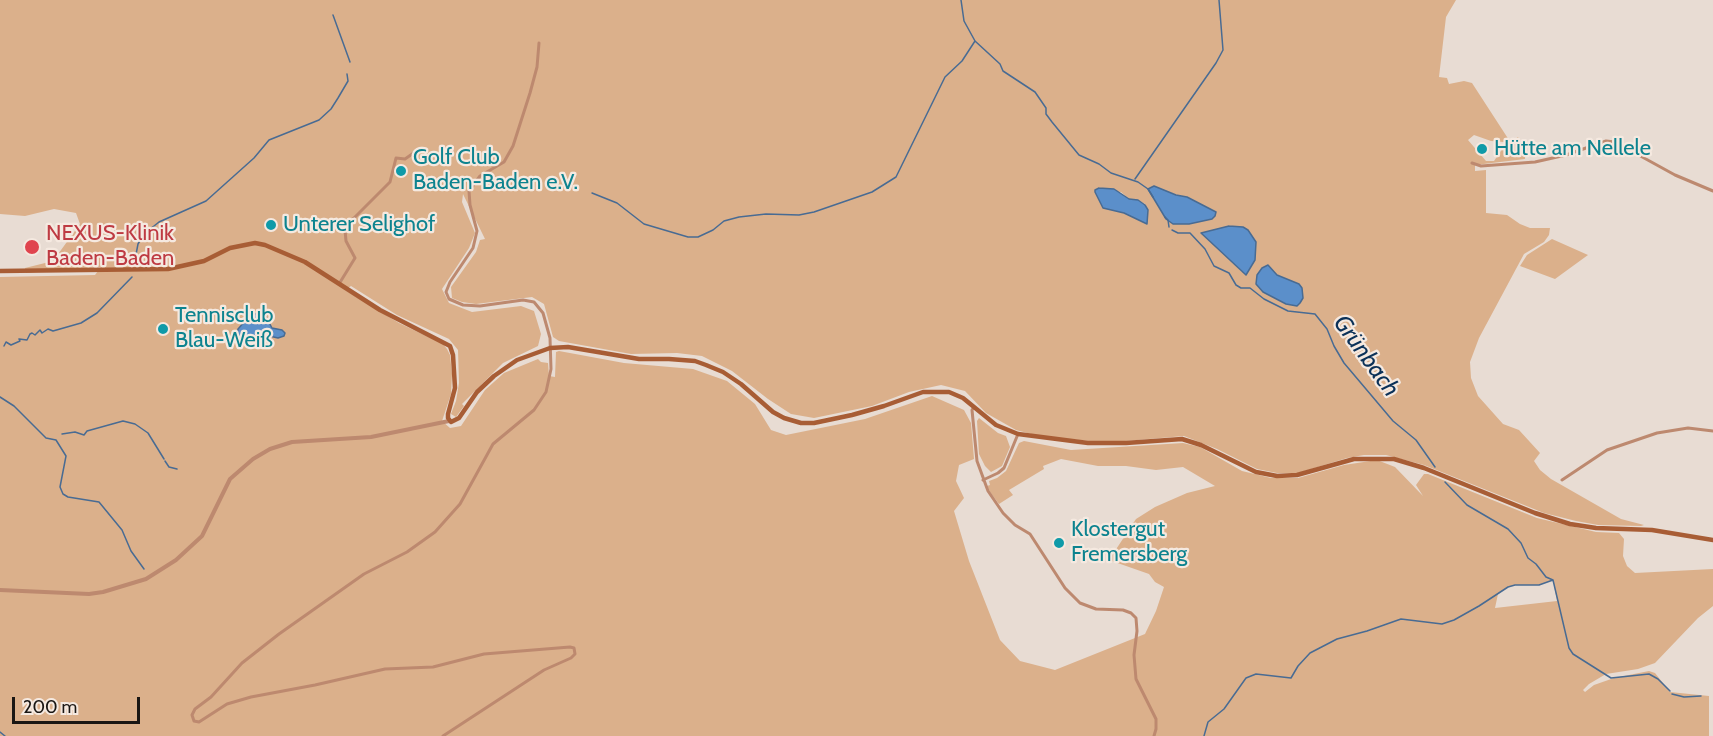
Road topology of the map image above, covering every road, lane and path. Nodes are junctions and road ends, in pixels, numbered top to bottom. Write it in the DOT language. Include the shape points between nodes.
graph roads {
  1 [pos="539,43"];
  2 [pos="415,152"];
  3 [pos="1472,163"];
  4 [pos="1713,191"];
  5 [pos="0,271"];
  6 [pos="339,284"];
  7 [pos="550,348"];
  8 [pos="974,407"];
  9 [pos="449,421"];
  10 [pos="1713,431"];
  11 [pos="1018,434"];
  12 [pos="983,480"];
  13 [pos="1562,480"];
  14 [pos="1713,540"];
  15 [pos="0,590"];
  16 [pos="443,736"];
  17 [pos="1154,736"];
  1 -- 7 [label="street" via="537,67 513,146 504,162 480,176 469,190 477,231 473,248 446,292 449,299 463,305 534,302 543,313"];
  2 -- 6 [label="street" via="405,159 396,158 390,182 345,230 355,258"];
  3 -- 4 [label="street" via="1517,164 1615,142 1674,175"];
  5 -- 6 [label="main road" via="168,269 255,243 305,262"];
  6 -- 9 [label="main road" via="450,346 455,388"];
  7 -- 8 [label="main road" via="568,346 639,359 695,362 723,372 773,412 801,423 852,415 923,392 949,392"];
  7 -- 9 [label="main road" via="517,360 494,375 459,418"];
  7 -- 16 [label="street" via="546,392 534,410 493,444 460,504 435,532 408,552 364,574 279,634 242,663 192,715 199,722 227,704 251,697 385,669 433,667 483,654 574,648 571,658 544,670"];
  8 -- 11 [label="main road" via="996,425"];
  8 -- 12 [label="street" via="974,438"];
  9 -- 15 [label="street" via="371,437 292,442 270,449 230,479 202,536 176,560 146,579 89,594"];
  10 -- 13 [label="street" via="1688,428 1657,433 1607,450"];
  11 -- 12 [label="street" via="1004,468"];
  11 -- 14 [label="main road" via="1088,443 1182,439 1256,472 1276,476 1297,475 1354,459 1394,459 1570,524 1652,530"];
  12 -- 17 [label="street" via="1003,513 1030,534 1065,588 1080,603 1092,609 1123,610 1136,618 1137,679 1156,719"];
}
